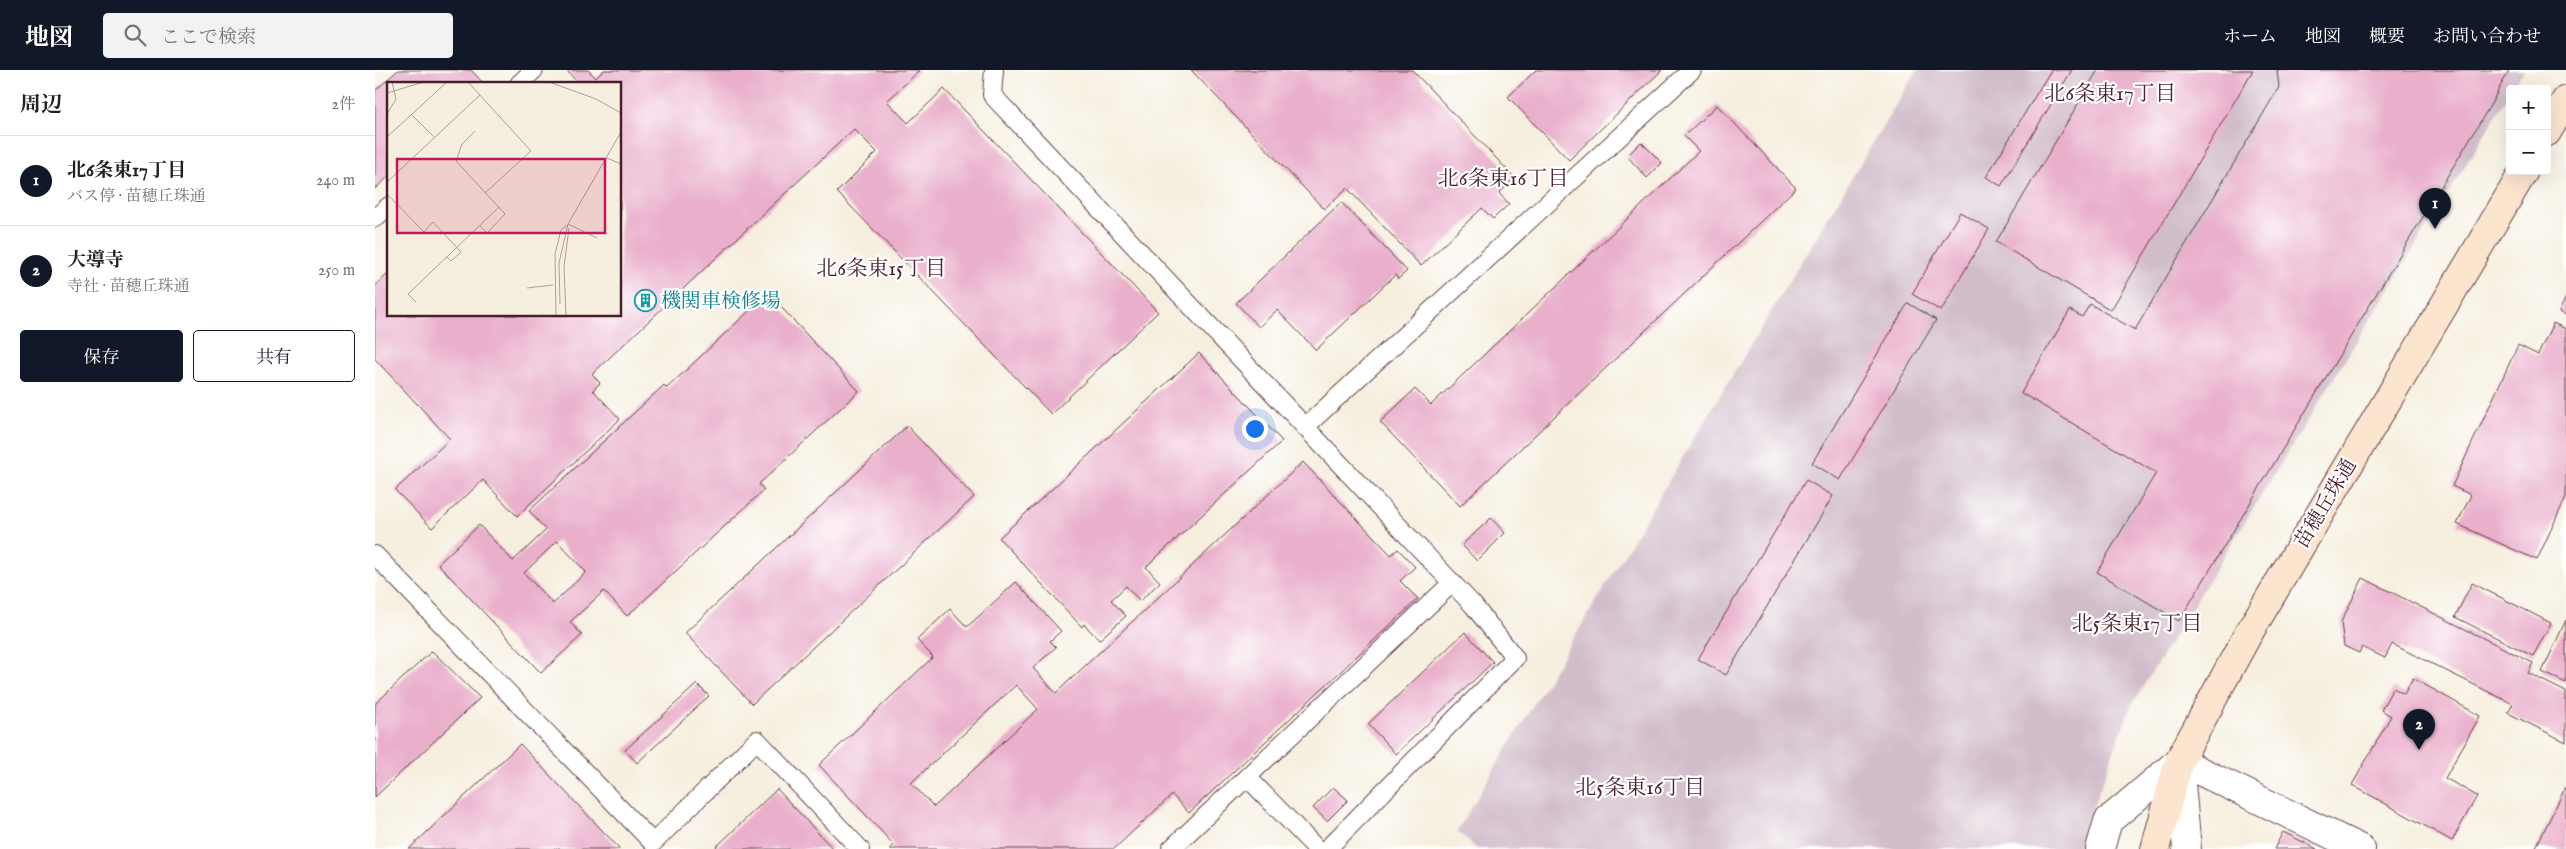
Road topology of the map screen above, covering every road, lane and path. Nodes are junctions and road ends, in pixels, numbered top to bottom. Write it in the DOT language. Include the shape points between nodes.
graph roads {
  1 [pos="534,70"];
  2 [pos="994,70"];
  3 [pos="1693,70"];
  4 [pos="521,82"];
  5 [pos="2566,100"];
  6 [pos="2548,130"];
  7 [pos="2522,175"];
  8 [pos="387,208"];
  9 [pos="375,218"];
  10 [pos="1305,427"];
  11 [pos="375,555"];
  12 [pos="1451,583"];
  13 [pos="2179,761"];
  14 [pos="1247,777"];
  15 [pos="860,849"];
  16 [pos="1171,849"];
  17 [pos="1317,849"];
  18 [pos="1327,849"];
  19 [pos="2100,849"];
  20 [pos="2155,849"];
  21 [pos="2187,849"];
  22 [pos="2361,849"];
  1 -- 4 [label="lane"];
  2 -- 10 [label="lane" via="992,95"];
  3 -- 10 [label="lane"];
  5 -- 6 [label="street"];
  7 -- 13 [label="street, 苗穂丘珠通" via="2247,636"];
  8 -- 9 [label="lane"];
  10 -- 12 [label="lane"];
  11 -- 15 [label="lane" via="653,843 757,740"];
  12 -- 14 [label="lane"];
  12 -- 18 [label="lane" via="1515,658"];
  13 -- 19 [label="street" via="2108,821"];
  13 -- 20 [label="street, 苗穂丘珠通"];
  13 -- 21 [label="street"];
  13 -- 22 [label="street"];
  14 -- 16 [label="lane"];
  14 -- 17 [label="lane"];
}
